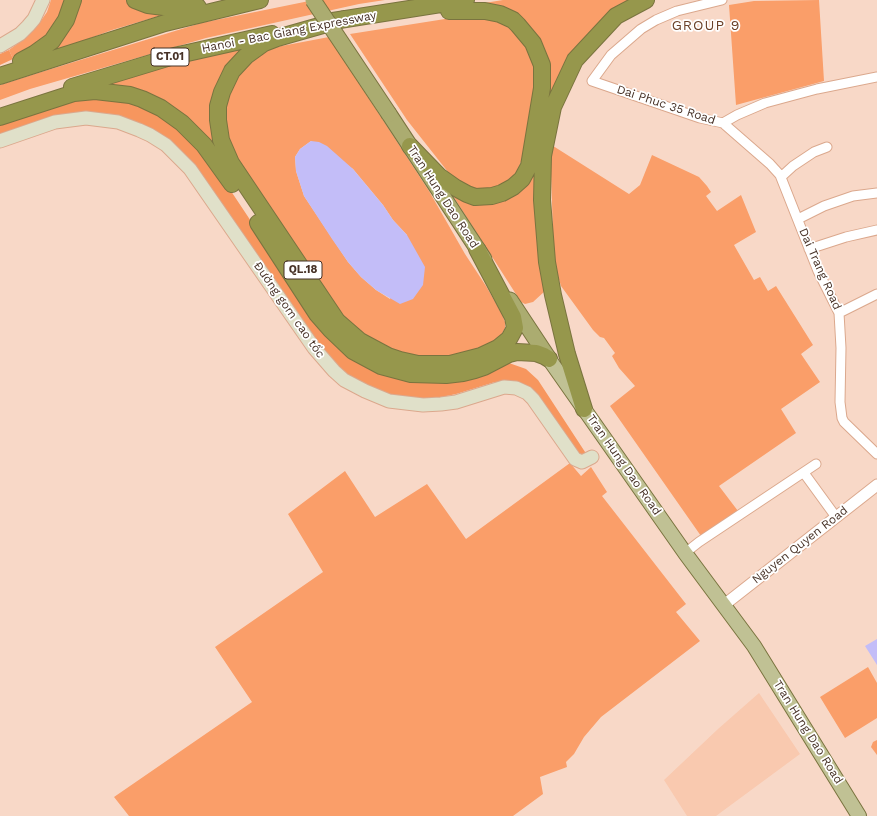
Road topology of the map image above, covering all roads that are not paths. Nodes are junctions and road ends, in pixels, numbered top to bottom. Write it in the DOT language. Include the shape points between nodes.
graph roads {
  1 [pos="43,0"];
  2 [pos="73,0"];
  3 [pos="135,0"];
  4 [pos="228,0"];
  5 [pos="260,0"];
  6 [pos="313,0"];
  7 [pos="466,0"];
  8 [pos="646,0"];
  9 [pos="722,0"];
  10 [pos="371,15"];
  11 [pos="344,19"];
  12 [pos="0,46"];
  13 [pos="0,70"];
  14 [pos="0,76"];
  15 [pos="877,77"];
  16 [pos="0,111"];
  17 [pos="0,117"];
  18 [pos="723,123"];
  19 [pos="0,141"];
  20 [pos="410,146"];
  21 [pos="827,147"];
  22 [pos="781,177"];
  23 [pos="877,192"];
  24 [pos="798,219"];
  25 [pos="877,230"];
  26 [pos="477,249"];
  27 [pos="809,249"];
  28 [pos="877,294"];
  29 [pos="839,313"];
  30 [pos="549,359"];
  31 [pos="584,409"];
  32 [pos="877,454"];
  33 [pos="592,458"];
  34 [pos="816,464"];
  35 [pos="804,473"];
  36 [pos="877,485"];
  37 [pos="836,516"];
  38 [pos="685,553"];
  39 [pos="724,605"];
  40 [pos="860,816"];
  1 -- 12 [label="main road" via="28,26"];
  2 -- 13 [label="highway" via="66,20 52,41 25,59"];
  3 -- 4 [label="highway" via="148,5 172,8 198,7"];
  5 -- 14 [label="highway" via="165,23"];
  6 -- 20 [label="highway, Tran Hung Dao Road / QL.18, bridge"];
  7 -- 10 [label="highway, Hanoi - Bac Giang Expressway / CT.01"];
  8 -- 31 [label="highway" via="616,16 575,60 553,107 542,156 542,200 547,262 567,354"];
  9 -- 18 [label="street, Dai Phuc 35 Road" via="677,11 641,29 611,55 592,81 700,118"];
  10 -- 11 [label="highway, Hanoi - Bac Giang Expressway / CT.01"];
  10 -- 20 [label="highway" via="464,10 494,12 513,20 524,30 533,43 542,65 542,88 532,155 526,173 513,187 492,196 476,197 467,194 439,176"];
  11 -- 16 [label="highway, Hanoi - Bac Giang Expressway / CT.01" via="174,56"];
  11 -- 26 [label="highway, QL.18" via="264,43 246,56 232,71 222,90 218,106 221,140 231,163 338,321 360,341 388,356 418,364 450,364 480,356 498,348 509,339 515,328 514,317"];
  15 -- 18 [label="street, Dai Phuc 35 Road" via="817,88 765,103 737,114"];
  17 -- 30 [label="highway" via="68,94 95,91 120,93 142,99 172,115 193,133 213,156 323,321 353,351 381,366 411,374 446,375 475,370 518,352 536,353"];
  18 -- 22 [label="street, Dai Trang Road" via="774,167"];
  19 -- 33 [label="main road, Đường gom cao tốc" via="55,122 86,118 118,122 150,135 166,145 190,168 314,348 344,380 389,401 418,405 456,402 504,387 519,389 532,399 575,459 582,462"];
  20 -- 26 [label="highway, Tran Hung Dao Road / QL.18"];
  21 -- 22 [label="street" via="814,152"];
  22 -- 24 [label="street, Dai Trang Road"];
  23 -- 24 [label="street" via="853,196"];
  24 -- 27 [label="street, Dai Trang Road"];
  25 -- 27 [label="street"];
  26 -- 30 [label="highway, Tran Hung Dao Road"];
  27 -- 29 [label="street, Dai Trang Road"];
  28 -- 29 [label="street"];
  29 -- 32 [label="street, Dai Trang Road" via="841,415 844,422"];
  30 -- 31 [label="main road, Tran Hung Dao Road"];
  31 -- 38 [label="main road, Tran Hung Dao Road"];
  34 -- 35 [label="street"];
  35 -- 37 [label="street"];
  35 -- 38 [label="street"];
  36 -- 37 [label="street, Nguyen Quyen Road"];
  37 -- 39 [label="street, Nguyen Quyen Road"];
  38 -- 39 [label="main road, Tran Hung Dao Road"];
  39 -- 40 [label="main road, Tran Hung Dao Road" via="762,659"];
}
